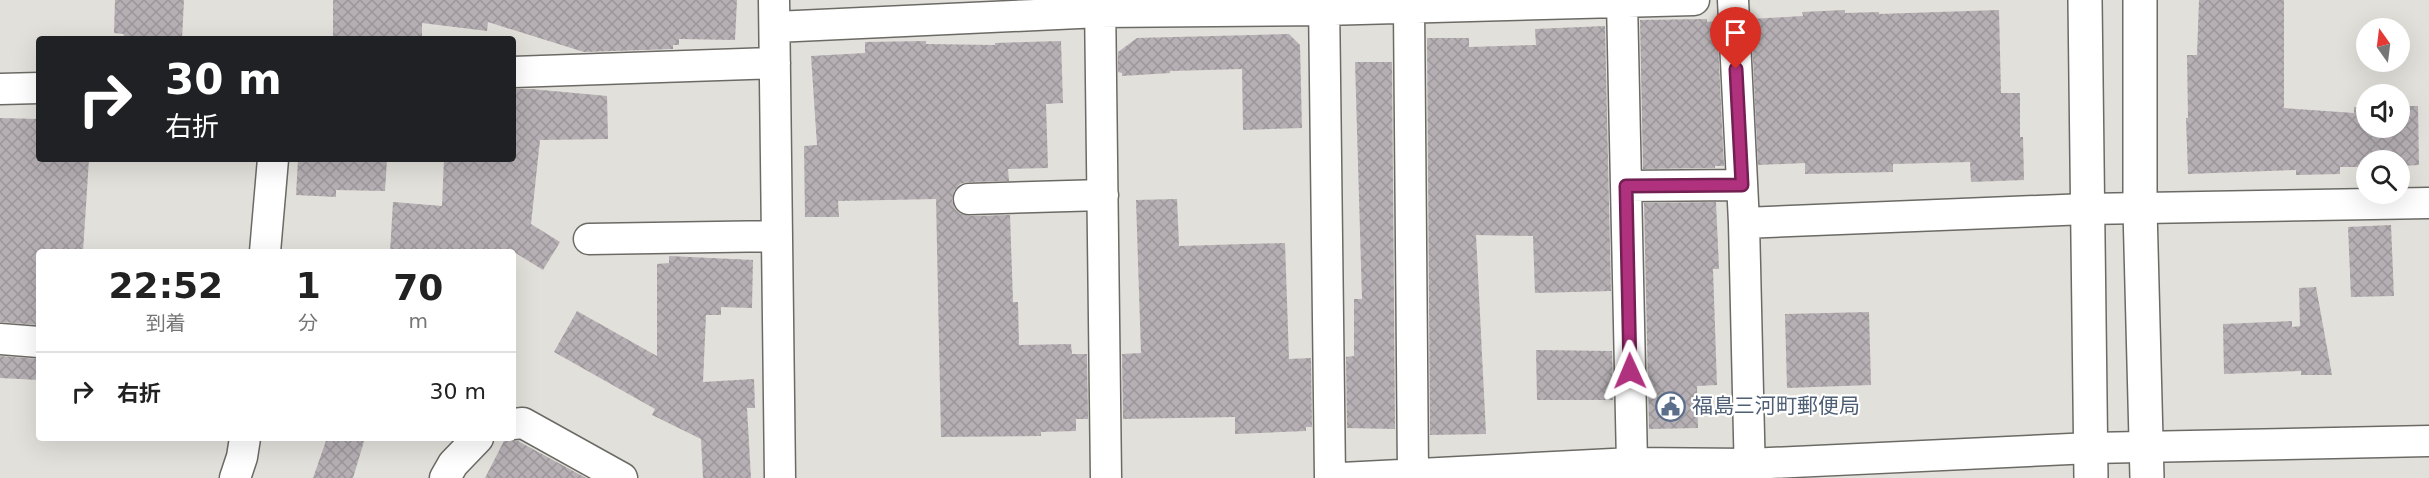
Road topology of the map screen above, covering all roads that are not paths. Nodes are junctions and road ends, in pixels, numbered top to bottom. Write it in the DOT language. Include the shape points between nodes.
graph roads {
  1 [pos="1694,0"];
  2 [pos="1733,0"];
  3 [pos="2085,0"];
  4 [pos="2140,0"];
  5 [pos="1622,1"];
  6 [pos="1324,5"];
  7 [pos="1100,6"];
  8 [pos="1409,8"];
  9 [pos="774,14"];
  10 [pos="775,63"];
  11 [pos="516,72"];
  12 [pos="36,88"];
  13 [pos="0,89"];
  14 [pos="273,162"];
  15 [pos="1742,185"];
  16 [pos="1626,186"];
  17 [pos="1102,195"];
  18 [pos="969,199"];
  19 [pos="2429,203"];
  20 [pos="2140,209"];
  21 [pos="2086,210"];
  22 [pos="1744,223"];
  23 [pos="777,236"];
  24 [pos="590,239"];
  25 [pos="265,249"];
  26 [pos="0,339"];
  27 [pos="36,342"];
  28 [pos="516,424"];
  29 [pos="245,441"];
  30 [pos="474,441"];
  31 [pos="2429,441"];
  32 [pos="2147,462"];
  33 [pos="1632,463"];
  34 [pos="2091,463"];
  35 [pos="1749,471"];
  36 [pos="1413,475"];
  37 [pos="234,478"];
  38 [pos="445,478"];
  39 [pos="621,478"];
  40 [pos="780,478"];
  41 [pos="1106,478"];
  42 [pos="1330,478"];
  43 [pos="1342,478"];
  1 -- 5 [label="street"];
  2 -- 15 [label="street"];
  3 -- 21 [label="street"];
  4 -- 20 [label="street"];
  5 -- 8 [label="street"];
  5 -- 16 [label="street"];
  6 -- 7 [label="street"];
  6 -- 8 [label="street"];
  6 -- 42 [label="street"];
  7 -- 9 [label="street"];
  7 -- 17 [label="street"];
  8 -- 36 [label="street"];
  9 -- 10 [label="street"];
  10 -- 11 [label="street"];
  10 -- 23 [label="street"];
  12 -- 13 [label="street"];
  14 -- 25 [label="street"];
  15 -- 16 [label="street"];
  15 -- 22 [label="street"];
  16 -- 33 [label="street"];
  17 -- 18 [label="street"];
  17 -- 41 [label="street"];
  19 -- 20 [label="street"];
  20 -- 21 [label="street"];
  20 -- 32 [label="street"];
  21 -- 22 [label="street"];
  21 -- 34 [label="street"];
  22 -- 35 [label="street"];
  23 -- 24 [label="street"];
  23 -- 40 [label="street"];
  26 -- 27 [label="street"];
  28 -- 39 [label="street" via="523,423"];
  29 -- 37 [label="street"];
  30 -- 38 [label="street"];
  31 -- 32 [label="street"];
  32 -- 34 [label="street"];
  33 -- 35 [label="street"];
  33 -- 36 [label="street"];
  34 -- 35 [label="street"];
  36 -- 43 [label="street"];
}
